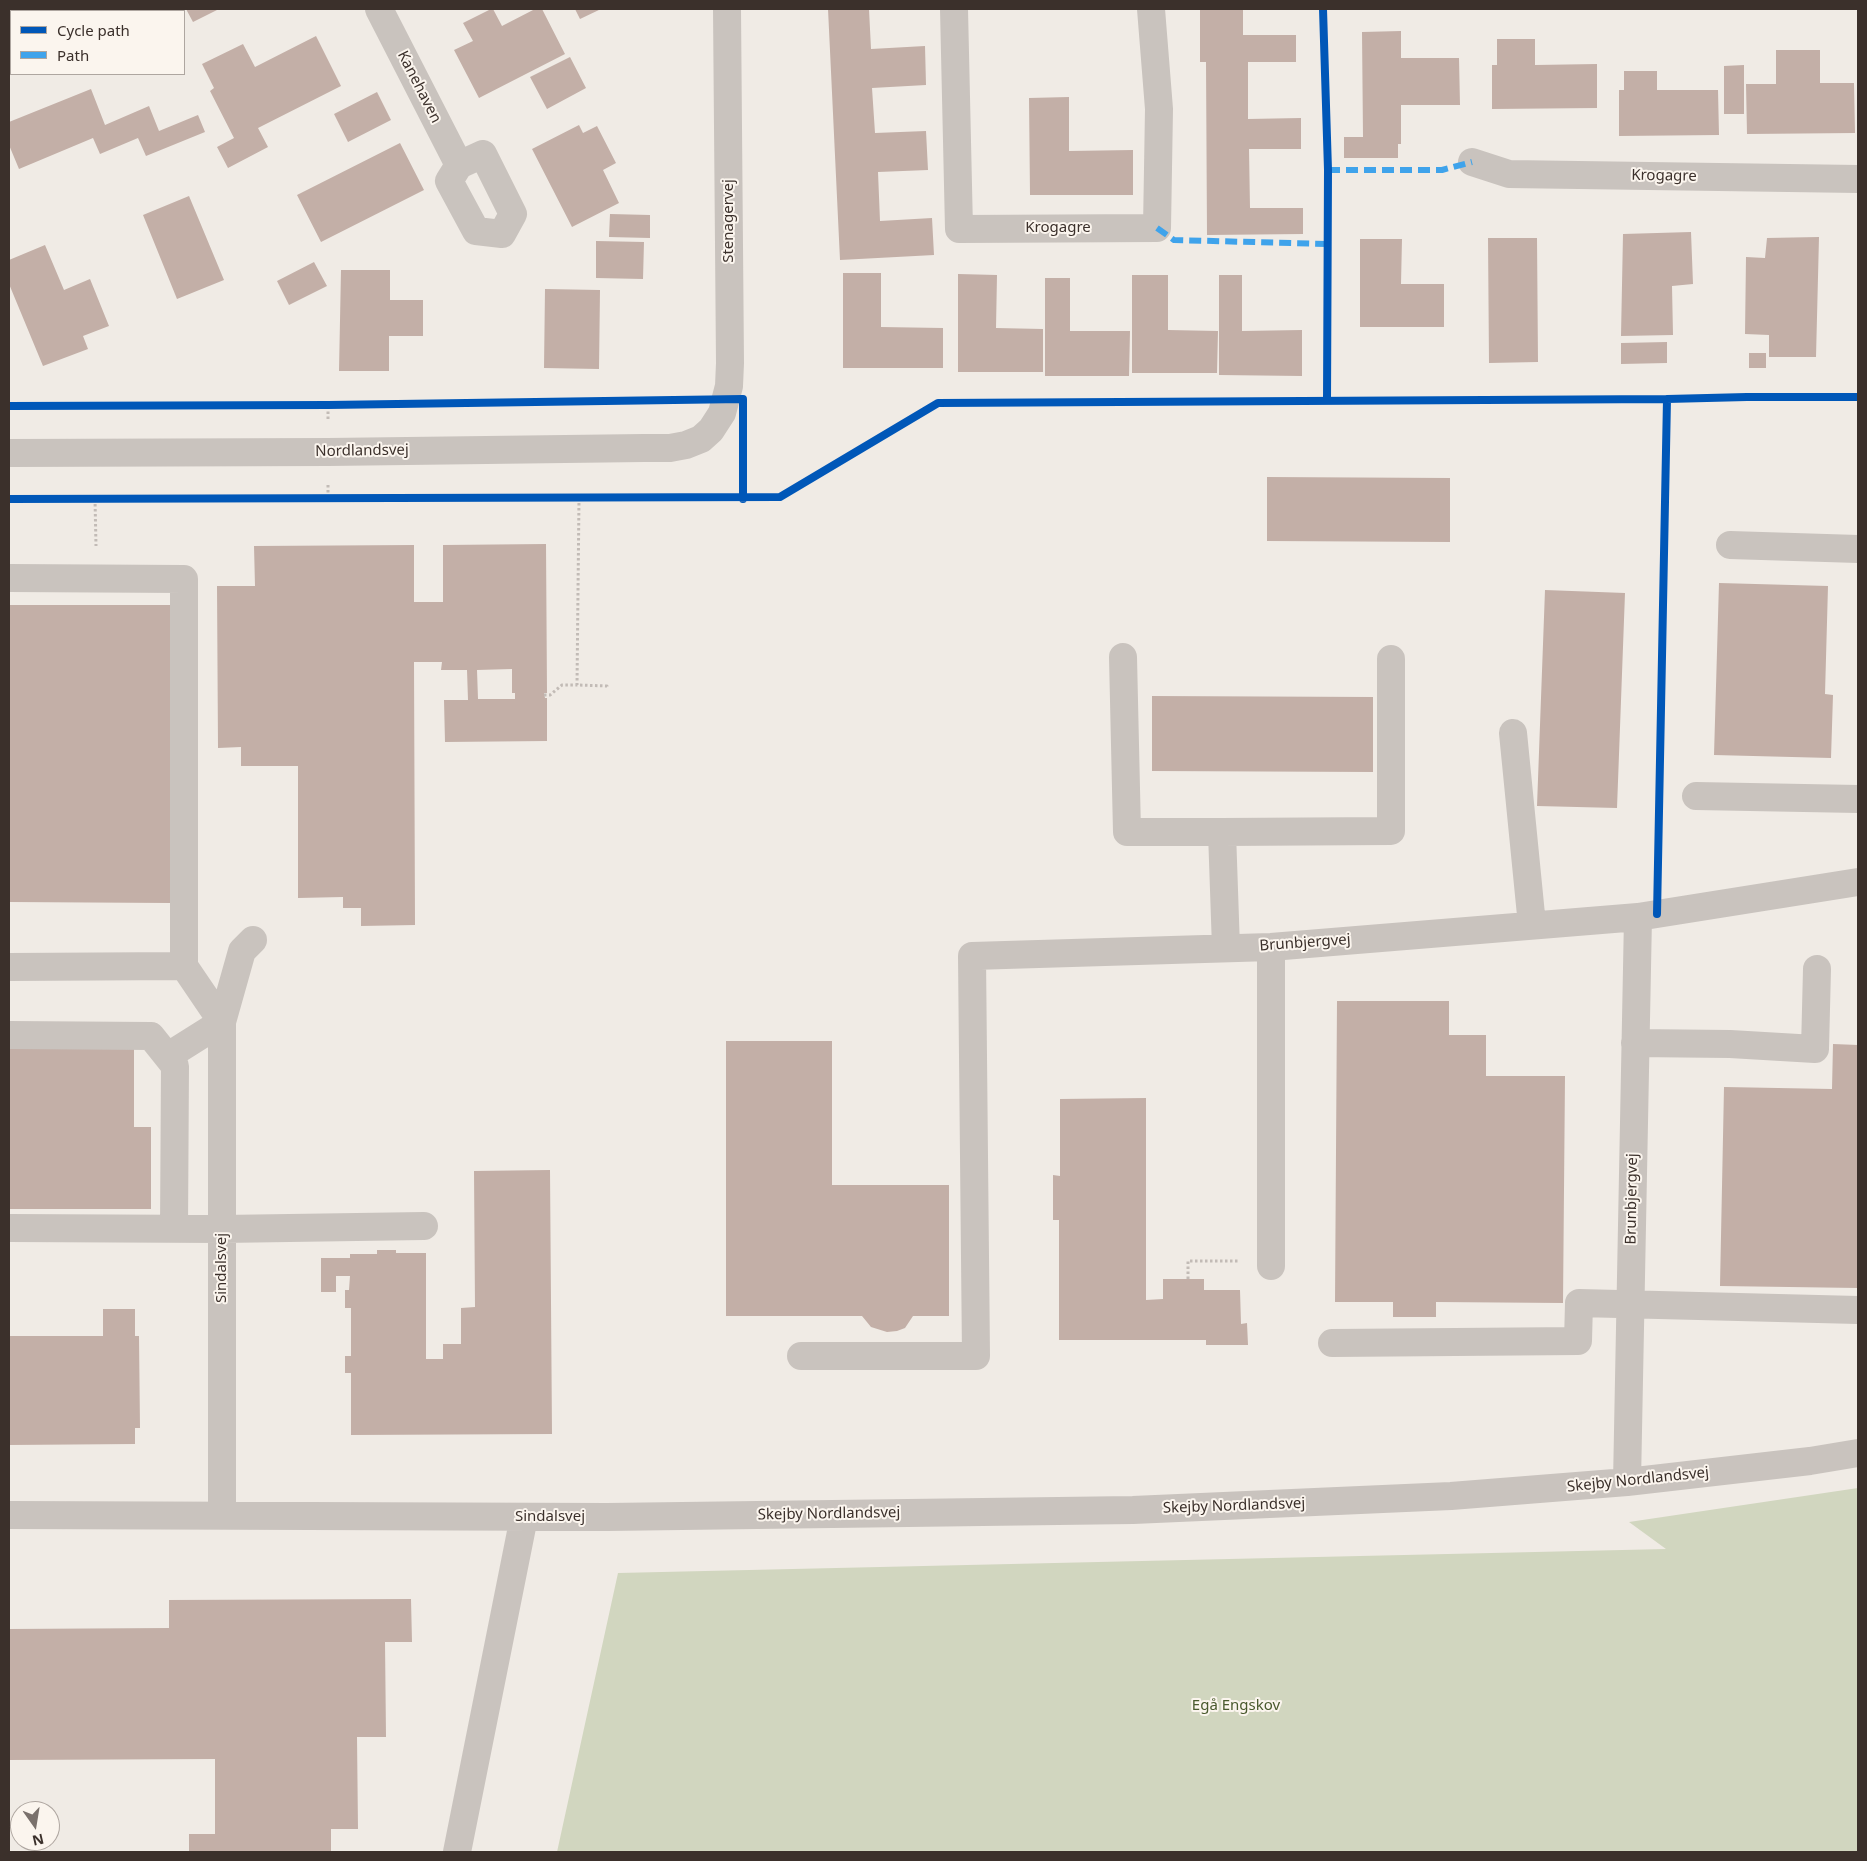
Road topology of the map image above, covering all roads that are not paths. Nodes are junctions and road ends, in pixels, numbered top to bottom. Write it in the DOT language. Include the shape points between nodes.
graph roads {
  1 [pos="379,9"];
  2 [pos="727,9"];
  3 [pos="954,9"];
  4 [pos="1150,9"];
  5 [pos="1472,162"];
  6 [pos="459,164"];
  7 [pos="1858,179"];
  8 [pos="711,430"];
  9 [pos="9,453"];
  10 [pos="1730,546"];
  11 [pos="1858,549"];
  12 [pos="9,578"];
  13 [pos="1123,657"];
  14 [pos="1391,659"];
  15 [pos="1513,733"];
  16 [pos="1696,796"];
  17 [pos="1858,799"];
  18 [pos="1222,832"];
  19 [pos="1858,882"];
  20 [pos="1638,917"];
  21 [pos="1532,925"];
  22 [pos="253,940"];
  23 [pos="1271,947"];
  24 [pos="1226,948"];
  25 [pos="184,966"];
  26 [pos="9,967"];
  27 [pos="1817,969"];
  28 [pos="222,1022"];
  29 [pos="9,1035"];
  30 [pos="1635,1043"];
  31 [pos="168,1056"];
  32 [pos="424,1226"];
  33 [pos="9,1228"];
  34 [pos="174,1229"];
  35 [pos="222,1230"];
  36 [pos="1272,1263"];
  37 [pos="1630,1304"];
  38 [pos="1858,1310"];
  39 [pos="1332,1343"];
  40 [pos="801,1356"];
  41 [pos="1858,1453"];
  42 [pos="1626,1482"];
  43 [pos="9,1515"];
  44 [pos="222,1515"];
  45 [pos="524,1517"];
  46 [pos="607,1517"];
  47 [pos="457,1852"];
  1 -- 6 [label="street, Kanehaven"];
  2 -- 8 [label="street, Stenagervej" via="730,363 726,399"];
  3 -- 4 [label="street, Krogagre" via="959,229 969,229 1157,228 1159,109"];
  5 -- 7 [label="street, Krogagre" via="1509,174"];
  8 -- 9 [label="street, Nordlandsvej" via="701,439 670,448"];
  10 -- 11 [label="street"];
  12 -- 25 [label="street" via="184,579"];
  13 -- 18 [label="street" via="1127,832"];
  14 -- 18 [label="street" via="1391,831"];
  15 -- 21 [label="street"];
  16 -- 17 [label="street"];
  18 -- 24 [label="street"];
  19 -- 20 [label="street, Brunbjergvej"];
  20 -- 21 [label="street, Brunbjergvej"];
  20 -- 30 [label="street, Brunbjergvej"];
  21 -- 23 [label="street, Brunbjergvej"];
  22 -- 28 [label="street, Sindalsvej" via="242,951"];
  23 -- 24 [label="street, Brunbjergvej"];
  23 -- 36 [label="street"];
  24 -- 40 [label="street, Brunbjergvej" via="972,956 976,1356"];
  25 -- 26 [label="street"];
  25 -- 28 [label="street"];
  27 -- 30 [label="street" via="1815,1049"];
  28 -- 31 [label="street"];
  28 -- 35 [label="street, Sindalsvej"];
  29 -- 31 [label="street" via="151,1036"];
  30 -- 37 [label="street, Brunbjergvej"];
  31 -- 34 [label="street" via="176,1066"];
  32 -- 35 [label="street"];
  33 -- 34 [label="street"];
  34 -- 35 [label="street"];
  35 -- 44 [label="street, Sindalsvej"];
  37 -- 38 [label="street"];
  37 -- 39 [label="street" via="1579,1303 1578,1341"];
  37 -- 42 [label="street, Brunbjergvej"];
  41 -- 42 [label="street, Skejby Nordlandsvej"];
  42 -- 46 [label="street, Skejby Nordlandsvej" via="1451,1496 1133,1510"];
  43 -- 44 [label="street, Sindalsvej"];
  44 -- 45 [label="street, Sindalsvej"];
  45 -- 46 [label="street, Sindalsvej"];
  45 -- 47 [label="street"];
}
